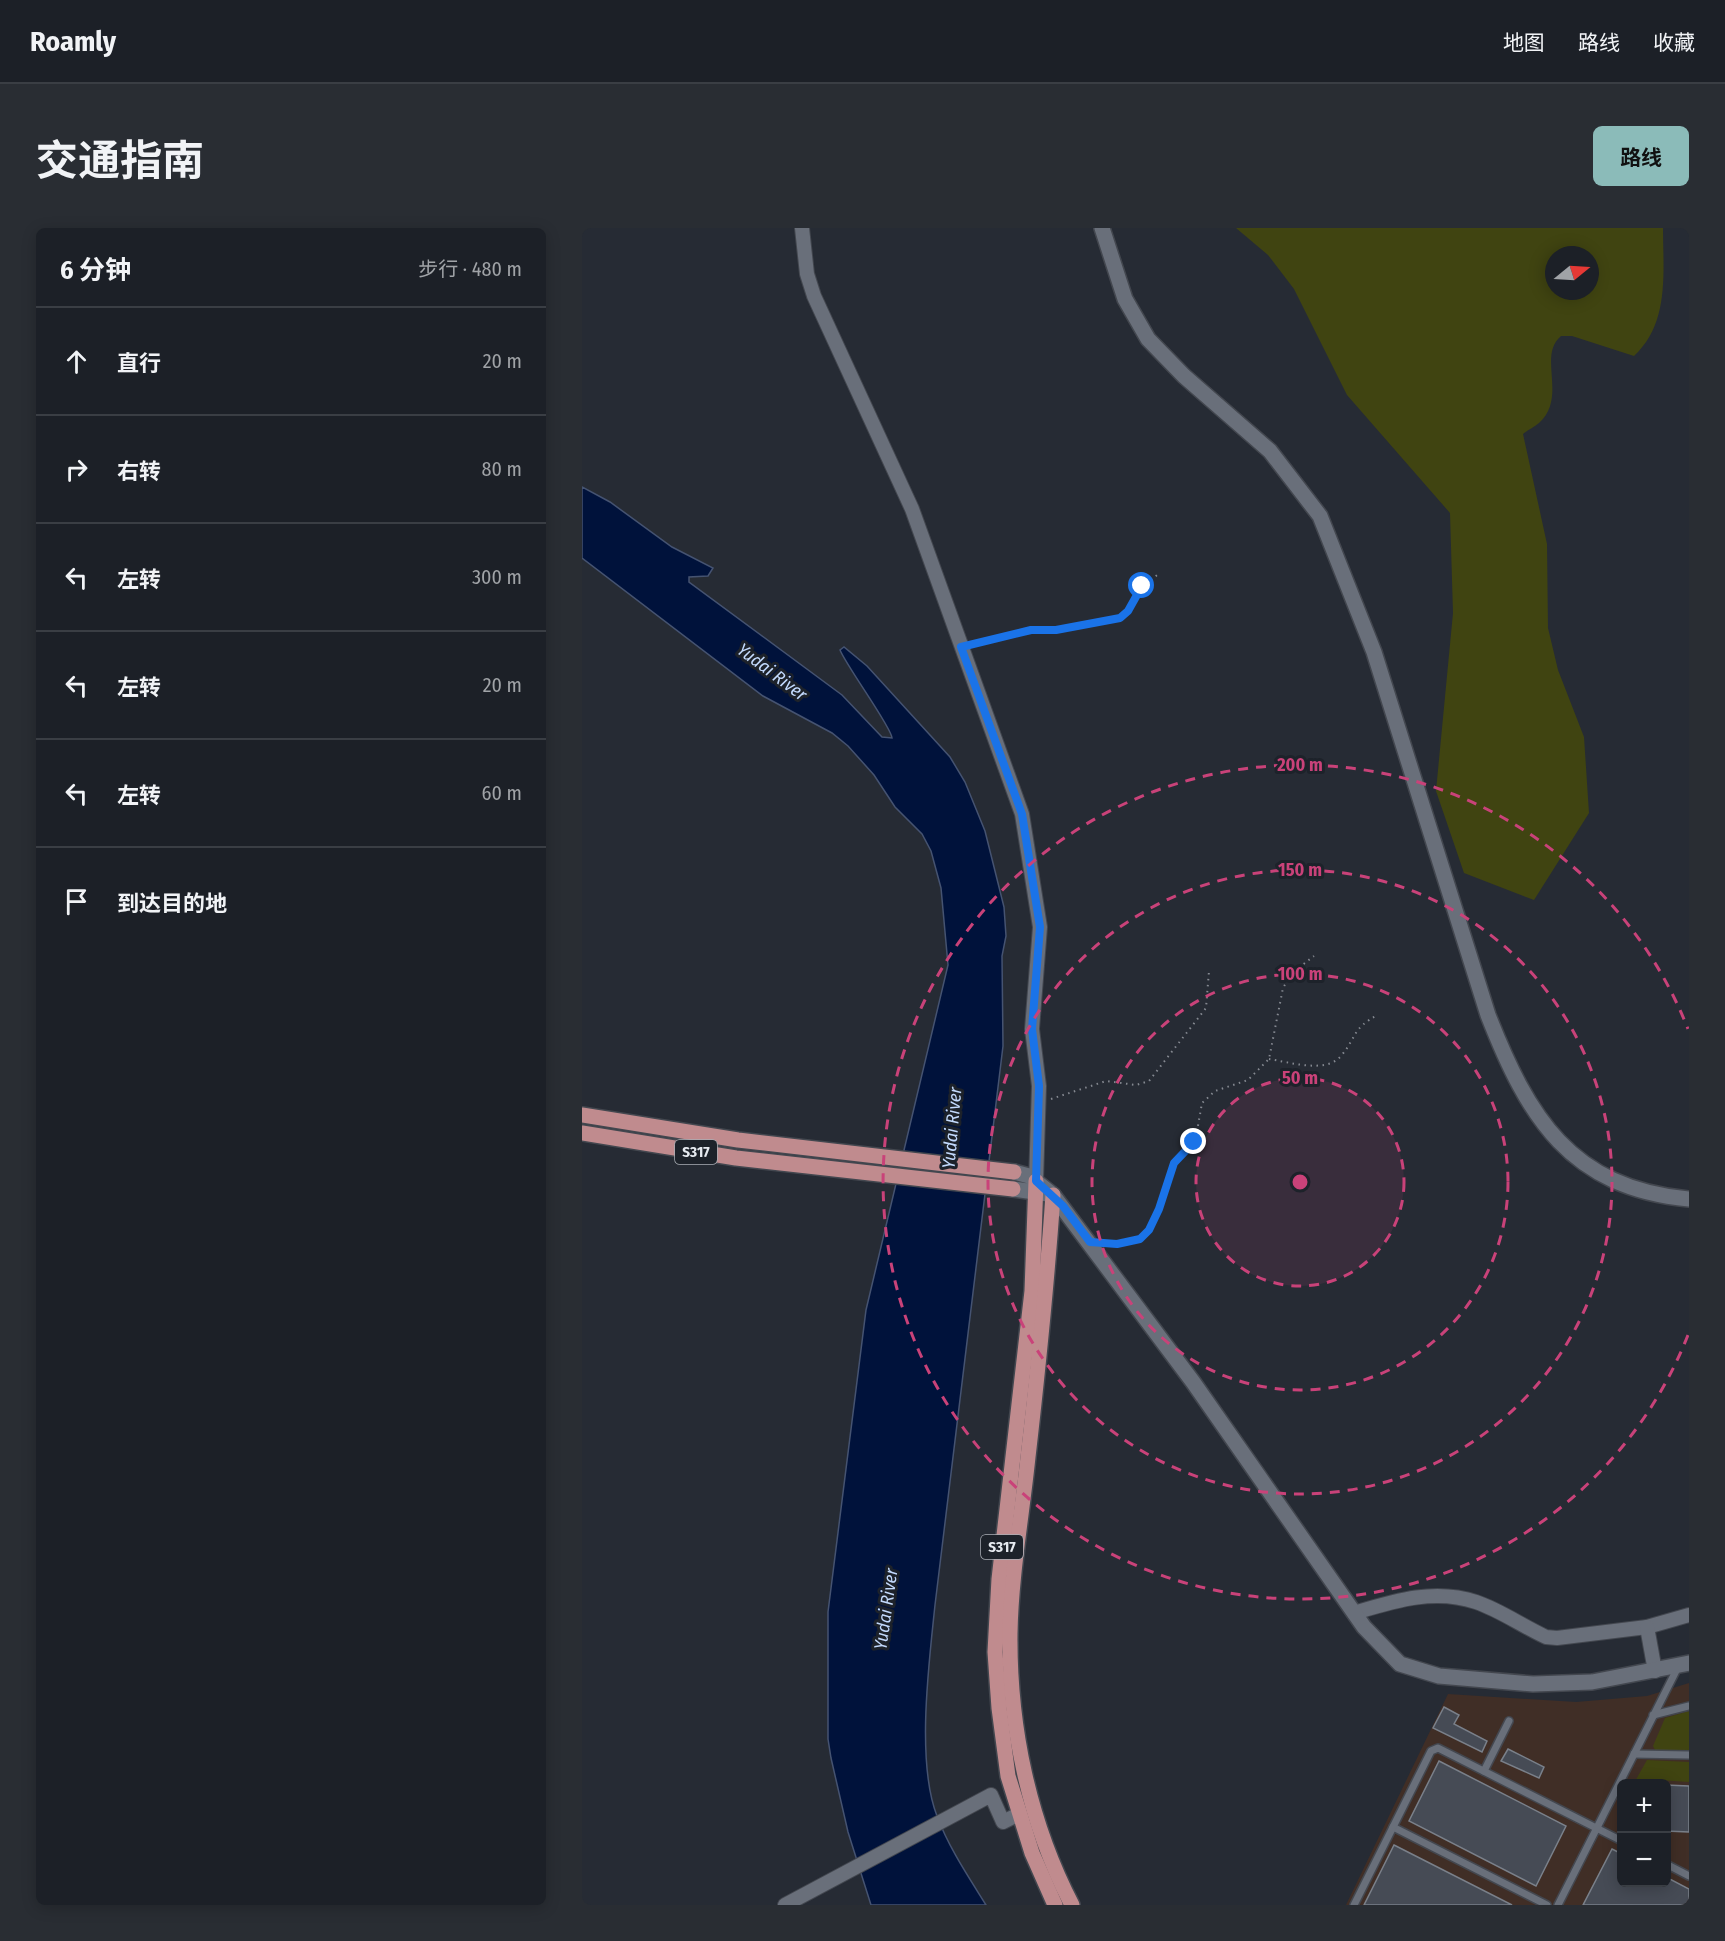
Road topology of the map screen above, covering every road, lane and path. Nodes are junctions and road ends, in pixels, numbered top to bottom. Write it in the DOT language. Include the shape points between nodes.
graph roads {
  1 [pos="802,228"];
  2 [pos="1102,228"];
  3 [pos="1160,573"];
  4 [pos="961,647"];
  5 [pos="1314,956"];
  6 [pos="1209,971"];
  7 [pos="1378,1015"];
  8 [pos="1269,1059"];
  9 [pos="1039,1103"];
  10 [pos="582,1115"];
  11 [pos="582,1133"];
  12 [pos="1014,1172"];
  13 [pos="1036,1187"];
  14 [pos="1012,1189"];
  15 [pos="1053,1195"];
  16 [pos="1689,1199"];
  17 [pos="1090,1242"];
  18 [pos="1354,1613"];
  19 [pos="1689,1615"];
  20 [pos="1647,1627"];
  21 [pos="1684,1664"];
  22 [pos="1655,1671"];
  23 [pos="1689,1706"];
  24 [pos="1653,1716"];
  25 [pos="1509,1721"];
  26 [pos="1634,1754"];
  27 [pos="1689,1755"];
  28 [pos="1484,1771"];
  29 [pos="1019,1814"];
  30 [pos="1393,1827"];
  31 [pos="1597,1828"];
  32 [pos="1617,1838"];
  33 [pos="1671,1866"];
  34 [pos="1689,1875"];
  35 [pos="785,1905"];
  36 [pos="1055,1905"];
  37 [pos="1072,1905"];
  38 [pos="1354,1905"];
  39 [pos="1547,1905"];
  40 [pos="1558,1905"];
  1 -- 4 [label="street" via="807,274 814,296 912,509"];
  2 -- 16 [label="street" via="1125,299 1148,339 1269,451 1320,516 1374,652 1488,1015 1531,1108 1570,1152 1602,1177 1651,1193"];
  3 -- 4 [label="path" via="1142,586 1120,618 1056,630 1031,630"];
  4 -- 9 [label="street" via="1022,814 1040,927 1032,1029"];
  5 -- 8 [label="path" via="1292,973 1283,988"];
  6 -- 9 [label="path" via="1206,1008 1149,1081 1136,1085 1106,1081"];
  7 -- 8 [label="path" via="1357,1028 1343,1054 1334,1061 1311,1065"];
  8 -- 17 [label="path" via="1243,1083 1205,1098 1196,1137 1174,1163 1149,1230 1135,1241"];
  9 -- 13 [label="street"];
  10 -- 12 [label="main road, S317" via="674,1131"];
  11 -- 14 [label="main road, S317" via="693,1152"];
  12 -- 13 [label="street" via="1029,1176"];
  13 -- 14 [label="street"];
  13 -- 15 [label="street"];
  13 -- 29 [label="main road, S317" via="1032,1291 995,1632 1004,1753"];
  15 -- 17 [label="street"];
  15 -- 37 [label="main road, S317" via="1011,1652 1023,1772 1047,1848"];
  17 -- 18 [label="street"];
  18 -- 20 [label="street" via="1399,1599 1448,1596 1485,1606 1546,1638"];
  18 -- 22 [label="street" via="1377,1644 1400,1664 1438,1676 1533,1684 1580,1683"];
  19 -- 20 [label="street"];
  20 -- 22 [label="street"];
  21 -- 22 [label="street"];
  21 -- 24 [label="lane"];
  23 -- 24 [label="lane"];
  24 -- 26 [label="lane"];
  25 -- 28 [label="lane"];
  26 -- 27 [label="lane"];
  26 -- 31 [label="lane"];
  28 -- 30 [label="lane" via="1438,1748 1431,1751"];
  28 -- 31 [label="lane"];
  29 -- 35 [label="street" via="1003,1822 991,1795"];
  29 -- 36 [label="main road, S317"];
  30 -- 38 [label="lane"];
  30 -- 39 [label="lane"];
  31 -- 32 [label="lane"];
  31 -- 40 [label="lane"];
  33 -- 34 [label="lane"];
}
